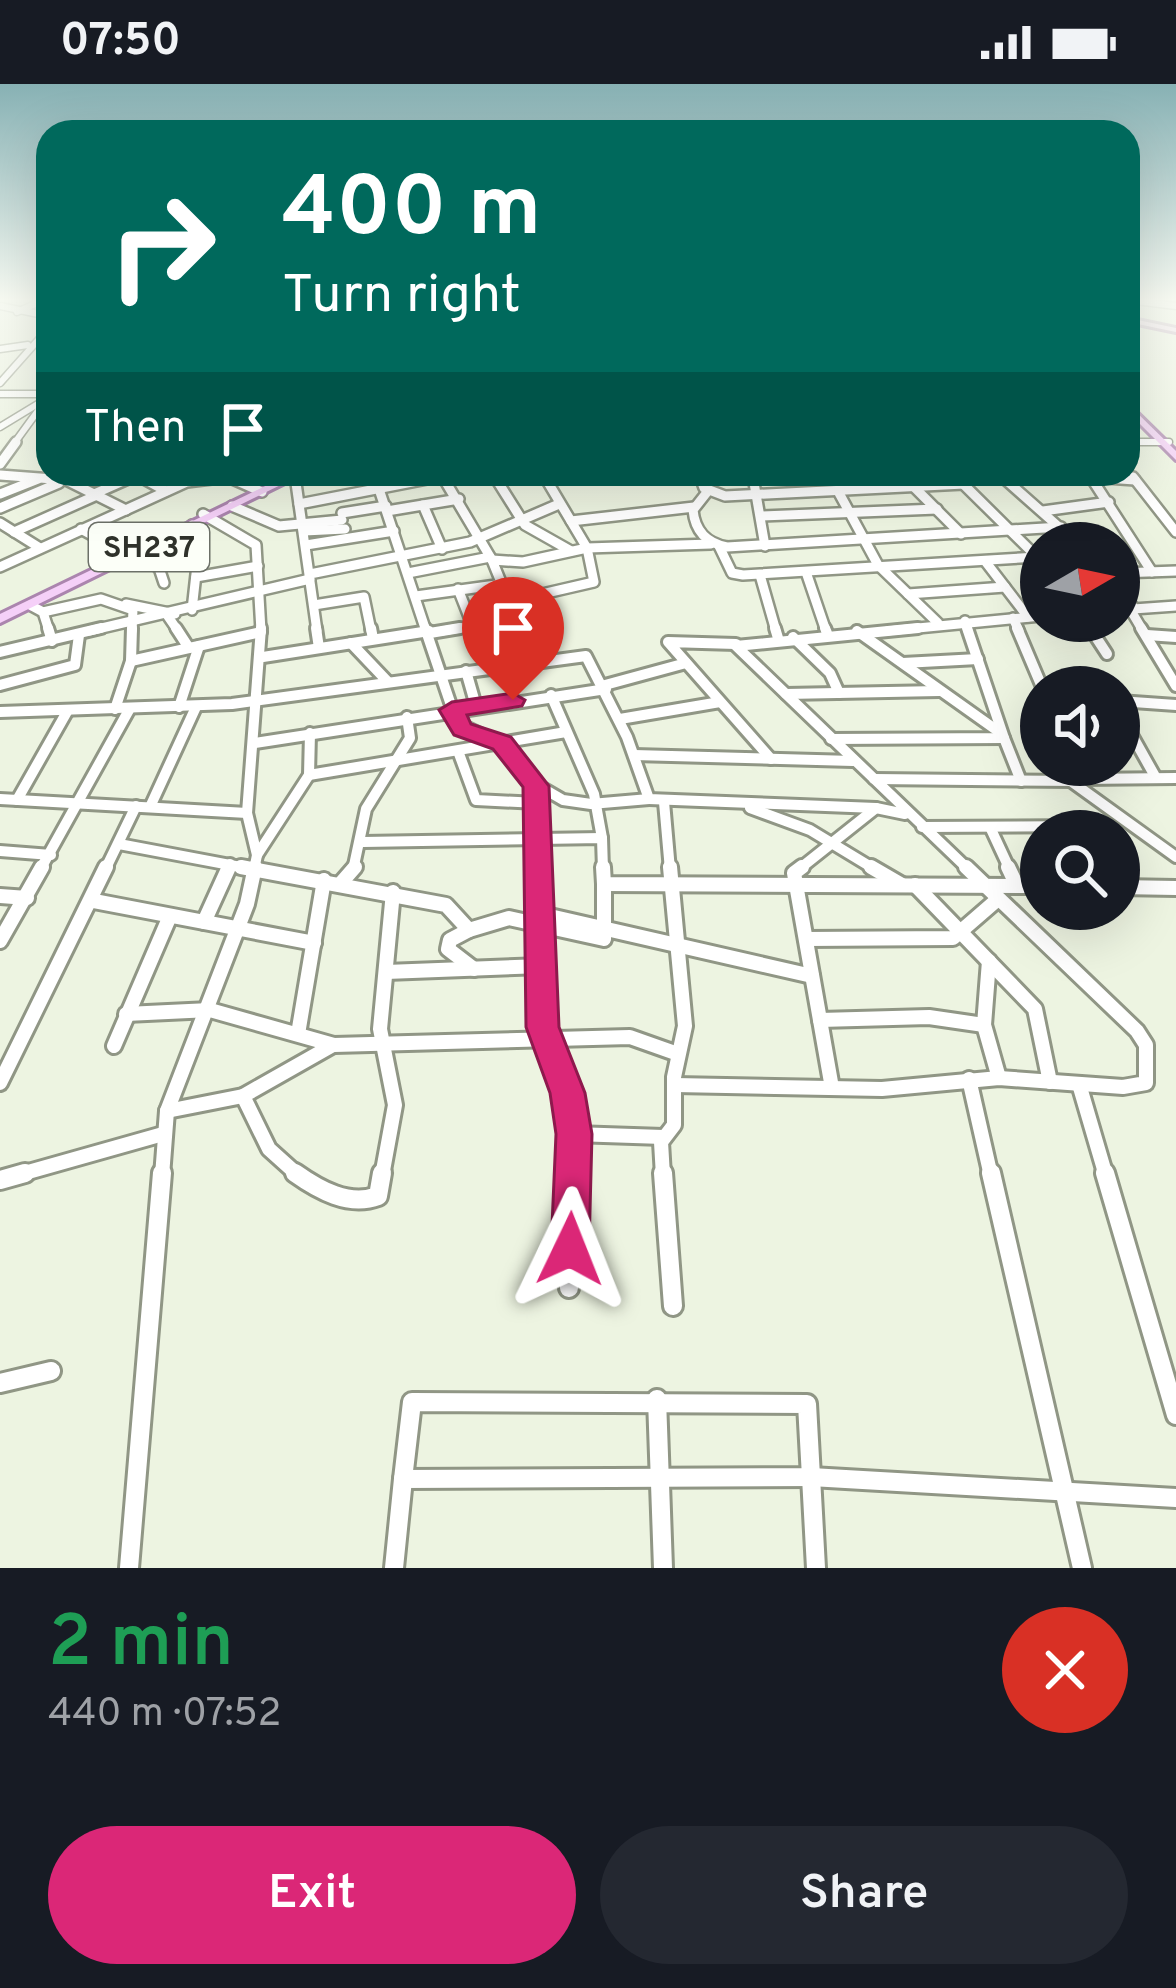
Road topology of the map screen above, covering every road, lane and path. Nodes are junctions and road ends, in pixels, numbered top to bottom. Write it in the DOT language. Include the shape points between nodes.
graph roads {
  1 [pos="0,394"];
  2 [pos="36,396"];
  3 [pos="36,404"];
  4 [pos="36,412"];
  5 [pos="1140,416"];
  6 [pos="0,428"];
  7 [pos="1140,444"];
  8 [pos="1171,448"];
  9 [pos="4,454"];
  10 [pos="0,464"];
  11 [pos="0,476"];
  12 [pos="36,479"];
  13 [pos="36,480"];
  14 [pos="52,486"];
  15 [pos="78,486"];
  16 [pos="112,486"];
  17 [pos="157,486"];
  18 [pos="179,486"];
  19 [pos="230,486"];
  20 [pos="251,486"];
  21 [pos="268,486"];
  22 [pos="295,486"];
  23 [pos="366,486"];
  24 [pos="379,486"];
  25 [pos="450,486"];
  26 [pos="501,486"];
  27 [pos="549,486"];
  28 [pos="705,486"];
  29 [pos="756,486"];
  30 [pos="832,486"];
  31 [pos="858,486"];
  32 [pos="915,486"];
  33 [pos="929,486"];
  34 [pos="967,486"];
  35 [pos="1013,486"];
  36 [pos="1097,486"];
  37 [pos="1140,486"];
  38 [pos="918,489"];
  39 [pos="259,490"];
  40 [pos="166,491"];
  41 [pos="708,491"];
  42 [pos="860,492"];
  43 [pos="836,493"];
  44 [pos="0,494"];
  45 [pos="95,494"];
  46 [pos="757,495"];
  47 [pos="339,498"];
  48 [pos="459,499"];
  49 [pos="1109,502"];
  50 [pos="229,504"];
  51 [pos="299,504"];
  52 [pos="559,504"];
  53 [pos="423,505"];
  54 [pos="694,507"];
  55 [pos="0,508"];
  56 [pos="386,508"];
  57 [pos="937,509"];
  58 [pos="126,510"];
  59 [pos="1042,511"];
  60 [pos="850,514"];
  61 [pos="206,516"];
  62 [pos="760,516"];
  63 [pos="571,521"];
  64 [pos="1055,522"];
  65 [pos="0,523"];
  66 [pos="192,525"];
  67 [pos="345,525"];
  68 [pos="526,525"];
  69 [pos="279,526"];
  70 [pos="303,527"];
  71 [pos="81,529"];
  72 [pos="394,531"];
  73 [pos="1015,531"];
  74 [pos="1020,531"];
  75 [pos="14,532"];
  76 [pos="1176,532"];
  77 [pos="961,534"];
  78 [pos="1020,537"];
  79 [pos="481,539"];
  80 [pos="251,540"];
  81 [pos="864,540"];
  82 [pos="306,545"];
  83 [pos="716,545"];
  84 [pos="765,546"];
  85 [pos="40,548"];
  86 [pos="587,548"];
  87 [pos="442,550"];
  88 [pos="572,551"];
  89 [pos="128,553"];
  90 [pos="402,557"];
  91 [pos="491,559"];
  92 [pos="1020,560"];
  93 [pos="985,561"];
  94 [pos="258,566"];
  95 [pos="0,567"];
  96 [pos="882,568"];
  97 [pos="1176,571"];
  98 [pos="806,572"];
  99 [pos="1140,572"];
  100 [pos="1152,572"];
  101 [pos="408,573"];
  102 [pos="760,574"];
  103 [pos="196,577"];
  104 [pos="310,577"];
  105 [pos="500,582"];
  106 [pos="164,583"];
  107 [pos="1005,586"];
  108 [pos="458,589"];
  109 [pos="908,594"];
  110 [pos="258,595"];
  111 [pos="416,596"];
  112 [pos="1020,602"];
  113 [pos="125,604"];
  114 [pos="30,605"];
  115 [pos="314,605"];
  116 [pos="1176,606"];
  117 [pos="1140,608"];
  118 [pos="192,610"];
  119 [pos="43,612"];
  120 [pos="171,614"];
  121 [pos="0,615"];
  122 [pos="1013,618"];
  123 [pos="1020,618"];
  124 [pos="965,621"];
  125 [pos="136,622"];
  126 [pos="938,623"];
  127 [pos="1140,625"];
  128 [pos="473,627"];
  129 [pos="856,630"];
  130 [pos="261,632"];
  131 [pos="430,632"];
  132 [pos="827,633"];
  133 [pos="79,634"];
  134 [pos="1147,634"];
  135 [pos="793,637"];
  136 [pos="1176,637"];
  137 [pos="778,638"];
  138 [pos="373,639"];
  139 [pos="52,641"];
  140 [pos="1099,642"];
  141 [pos="351,643"];
  142 [pos="736,644"];
  143 [pos="194,647"];
  144 [pos="320,648"];
  145 [pos="0,652"];
  146 [pos="1176,652"];
  147 [pos="1107,654"];
  148 [pos="1159,655"];
  149 [pos="263,657"];
  150 [pos="978,659"];
  151 [pos="961,661"];
  152 [pos="131,662"];
  153 [pos="902,663"];
  154 [pos="686,664"];
  155 [pos="1033,666"];
  156 [pos="466,671"];
  157 [pos="441,674"];
  158 [pos="388,682"];
  159 [pos="0,685"];
  160 [pos="1176,686"];
  161 [pos="605,687"];
  162 [pos="936,688"];
  163 [pos="839,693"];
  164 [pos="785,694"];
  165 [pos="551,695"];
  166 [pos="260,701"];
  167 [pos="720,701"];
  168 [pos="1140,702"];
  169 [pos="1176,705"];
  170 [pos="476,706"];
  171 [pos="179,707"];
  172 [pos="196,707"];
  173 [pos="994,707"];
  174 [pos="68,710"];
  175 [pos="122,710"];
  176 [pos="452,710"];
  177 [pos="1,714"];
  178 [pos="407,717"];
  179 [pos="978,718"];
  180 [pos="620,719"];
  181 [pos="566,732"];
  182 [pos="310,733"];
  183 [pos="1004,736"];
  184 [pos="831,739"];
  185 [pos="255,743"];
  186 [pos="502,743"];
  187 [pos="1140,749"];
  188 [pos="458,751"];
  189 [pos="634,755"];
  190 [pos="771,759"];
  191 [pos="394,761"];
  192 [pos="854,761"];
  193 [pos="309,775"];
  194 [pos="1140,777"];
  195 [pos="1020,778"];
  196 [pos="1156,778"];
  197 [pos="873,779"];
  198 [pos="1020,781"];
  199 [pos="1174,781"];
  200 [pos="536,786"];
  201 [pos="1088,786"];
  202 [pos="890,796"];
  203 [pos="0,799"];
  204 [pos="17,800"];
  205 [pos="657,800"];
  206 [pos="80,803"];
  207 [pos="538,803"];
  208 [pos="738,803"];
  209 [pos="596,805"];
  210 [pos="143,807"];
  211 [pos="876,808"];
  212 [pos="247,813"];
  213 [pos="909,814"];
  214 [pos="990,826"];
  215 [pos="1020,826"];
  216 [pos="922,827"];
  217 [pos="541,838"];
  218 [pos="602,838"];
  219 [pos="363,842"];
  220 [pos="832,842"];
  221 [pos="119,844"];
  222 [pos="1158,844"];
  223 [pos="1176,844"];
  224 [pos="0,851"];
  225 [pos="51,855"];
  226 [pos="1176,857"];
  227 [pos="256,861"];
  228 [pos="230,864"];
  229 [pos="325,880"];
  230 [pos="341,883"];
  231 [pos="604,884"];
  232 [pos="672,884"];
  233 [pos="796,885"];
  234 [pos="909,885"];
  235 [pos="985,886"];
  236 [pos="1017,886"];
  237 [pos="1140,887"];
  238 [pos="1176,888"];
  239 [pos="393,892"];
  240 [pos="0,896"];
  241 [pos="27,898"];
  242 [pos="998,899"];
  243 [pos="94,901"];
  244 [pos="170,916"];
  245 [pos="541,920"];
  246 [pos="204,922"];
  247 [pos="236,928"];
  248 [pos="605,929"];
  249 [pos="469,930"];
  250 [pos="961,934"];
  251 [pos="806,939"];
  252 [pos="0,941"];
  253 [pos="314,943"];
  254 [pos="679,948"];
  255 [pos="988,962"];
  256 [pos="542,966"];
  257 [pos="474,969"];
  258 [pos="386,972"];
  259 [pos="812,976"];
  260 [pos="203,1009"];
  261 [pos="127,1014"];
  262 [pos="820,1020"];
  263 [pos="984,1025"];
  264 [pos="298,1034"];
  265 [pos="545,1039"];
  266 [pos="383,1043"];
  267 [pos="334,1045"];
  268 [pos="114,1046"];
  269 [pos="678,1054"];
  270 [pos="999,1078"];
  271 [pos="1,1079"];
  272 [pos="968,1079"];
  273 [pos="1050,1082"];
  274 [pos="1079,1084"];
  275 [pos="675,1085"];
  276 [pos="832,1088"];
  277 [pos="243,1096"];
  278 [pos="167,1111"];
  279 [pos="163,1134"];
  280 [pos="574,1134"];
  281 [pos="663,1137"];
  282 [pos="0,1180"];
  283 [pos="569,1288"];
  284 [pos="673,1306"];
  285 [pos="51,1371"];
  286 [pos="0,1383"];
  287 [pos="657,1399"];
  288 [pos="1176,1415"];
  289 [pos="810,1477"];
  290 [pos="660,1478"];
  291 [pos="403,1479"];
  292 [pos="1066,1492"];
  293 [pos="1176,1498"];
  294 [pos="130,1568"];
  295 [pos="394,1568"];
  296 [pos="662,1568"];
  297 [pos="816,1568"];
  298 [pos="1082,1568"];
  1 -- 2 [label="street"];
  3 -- 6 [label="street"];
  4 -- 9 [label="street"];
  5 -- 8 [label="main road"];
  7 -- 8 [label="street"];
  9 -- 10 [label="street"];
  11 -- 12 [label="street"];
  13 -- 44 [label="street"];
  14 -- 55 [label="street"];
  15 -- 45 [label="street"];
  16 -- 45 [label="street"];
  17 -- 40 [label="street"];
  18 -- 40 [label="street"];
  19 -- 50 [label="street"];
  20 -- 39 [label="street"];
  21 -- 39 [label="main road, SH237"];
  22 -- 51 [label="street"];
  23 -- 47 [label="street"];
  24 -- 56 [label="street"];
  25 -- 48 [label="street"];
  26 -- 68 [label="street"];
  27 -- 52 [label="street"];
  28 -- 41 [label="street"];
  29 -- 46 [label="street"];
  30 -- 43 [label="street"];
  31 -- 42 [label="street"];
  32 -- 38 [label="street"];
  33 -- 38 [label="street"];
  34 -- 73 [label="street"];
  35 -- 59 [label="street"];
  36 -- 49 [label="street"];
  37 -- 76 [label="street"];
  38 -- 42 [label="street"];
  38 -- 57 [label="street"];
  39 -- 50 [label="main road, SH237"];
  40 -- 58 [label="street"];
  41 -- 46 [label="street"];
  41 -- 54 [label="street"];
  42 -- 43 [label="street"];
  43 -- 46 [label="street"];
  43 -- 60 [label="street"];
  45 -- 58 [label="street"];
  45 -- 75 [label="street"];
  46 -- 62 [label="street"];
  47 -- 51 [label="street"];
  47 -- 67 [label="street"];
  48 -- 53 [label="street"];
  48 -- 79 [label="street"];
  49 -- 59 [label="street"];
  49 -- 100 [label="street"];
  50 -- 61 [label="main road, SH237"];
  50 -- 69 [label="street"];
  51 -- 70 [label="street"];
  52 -- 63 [label="street"];
  52 -- 68 [label="street"];
  53 -- 56 [label="street"];
  53 -- 87 [label="street"];
  54 -- 63 [label="street"];
  54 -- 83 [label="street" via="694,523"];
  56 -- 67 [label="street"];
  56 -- 72 [label="street"];
  57 -- 60 [label="street"];
  57 -- 77 [label="street"];
  58 -- 71 [label="street"];
  59 -- 64 [label="street"];
  60 -- 62 [label="street"];
  60 -- 81 [label="street"];
  61 -- 66 [label="main road, SH237"];
  61 -- 80 [label="street"];
  61 -- 89 [label="main road, SH237"];
  62 -- 84 [label="street"];
  63 -- 86 [label="street"];
  65 -- 75 [label="street"];
  66 -- 89 [label="main road, SH237"];
  66 -- 103 [label="street" via="200,533"];
  67 -- 70 [label="street"];
  67 -- 72 [label="street"];
  67 -- 82 [label="street"];
  68 -- 79 [label="street"];
  68 -- 88 [label="street"];
  69 -- 70 [label="street"];
  69 -- 80 [label="street"];
  70 -- 82 [label="street"];
  71 -- 85 [label="street"];
  71 -- 89 [label="street"];
  72 -- 90 [label="street"];
  73 -- 74 [label="street"];
  73 -- 77 [label="street"];
  73 -- 78 [label="street"];
  75 -- 85 [label="street"];
  77 -- 81 [label="street"];
  79 -- 87 [label="street"];
  79 -- 91 [label="street"];
  80 -- 94 [label="street"];
  81 -- 84 [label="street"];
  81 -- 96 [label="street"];
  82 -- 104 [label="street"];
  83 -- 84 [label="street"];
  83 -- 86 [label="street"];
  83 -- 102 [label="street" via="731,573"];
  85 -- 95 [label="street"];
  86 -- 88 [label="street"];
  86 -- 105 [label="street" via="596,579 590,584 539,594"];
  87 -- 90 [label="street"];
  88 -- 91 [label="street" via="523,562"];
  89 -- 106 [label="street" via="159,568"];
  89 -- 114 [label="main road, SH237"];
  89 -- 121 [label="main road, SH237"];
  90 -- 101 [label="street"];
  90 -- 104 [label="street"];
  91 -- 101 [label="street"];
  91 -- 105 [label="street"];
  92 -- 93 [label="street"];
  93 -- 96 [label="street"];
  93 -- 107 [label="street"];
  94 -- 103 [label="street"];
  94 -- 110 [label="street"];
  96 -- 98 [label="street"];
  96 -- 109 [label="street"];
  97 -- 100 [label="street"];
  98 -- 102 [label="street"];
  98 -- 132 [label="street"];
  99 -- 100 [label="street"];
  101 -- 111 [label="street"];
  102 -- 137 [label="street"];
  103 -- 118 [label="street"];
  104 -- 110 [label="street"];
  104 -- 115 [label="street"];
  105 -- 108 [label="street"];
  105 -- 128 [label="street" via="516,619"];
  107 -- 109 [label="street"];
  107 -- 112 [label="street"];
  108 -- 111 [label="street"];
  108 -- 128 [label="street"];
  109 -- 126 [label="street"];
  110 -- 118 [label="street"];
  110 -- 130 [label="street"];
  111 -- 131 [label="street"];
  113 -- 119 [label="street" via="101,599"];
  113 -- 120 [label="street"];
  113 -- 125 [label="street"];
  114 -- 119 [label="street"];
  114 -- 121 [label="main road, SH237"];
  115 -- 138 [label="street" via="364,597"];
  115 -- 144 [label="street"];
  116 -- 117 [label="street"];
  118 -- 120 [label="street"];
  119 -- 139 [label="street"];
  120 -- 125 [label="street"];
  120 -- 143 [label="street"];
  122 -- 123 [label="street"];
  122 -- 124 [label="street"];
  122 -- 155 [label="street"];
  124 -- 126 [label="street"];
  124 -- 150 [label="street"];
  125 -- 133 [label="street"];
  125 -- 152 [label="street"];
  126 -- 129 [label="street"];
  127 -- 134 [label="street"];
  128 -- 131 [label="street"];
  129 -- 132 [label="street"];
  129 -- 153 [label="street"];
  130 -- 143 [label="street"];
  130 -- 149 [label="street"];
  131 -- 138 [label="street"];
  131 -- 157 [label="street"];
  132 -- 135 [label="street"];
  133 -- 139 [label="street"];
  133 -- 159 [label="street" via="75,665"];
  134 -- 136 [label="street"];
  134 -- 148 [label="street"];
  135 -- 137 [label="street"];
  135 -- 163 [label="street"];
  137 -- 142 [label="street"];
  138 -- 141 [label="street"];
  139 -- 145 [label="street"];
  140 -- 147 [label="street"];
  141 -- 144 [label="street"];
  141 -- 158 [label="street"];
  142 -- 154 [label="street" via="670,641"];
  142 -- 164 [label="street"];
  143 -- 152 [label="street"];
  143 -- 171 [label="street"];
  144 -- 149 [label="street"];
  146 -- 148 [label="street"];
  148 -- 160 [label="street"];
  149 -- 166 [label="street"];
  150 -- 151 [label="street"];
  150 -- 173 [label="street"];
  151 -- 153 [label="street"];
  151 -- 162 [label="street"];
  152 -- 175 [label="street"];
  153 -- 162 [label="street"];
  154 -- 161 [label="street"];
  154 -- 167 [label="street"];
  156 -- 157 [label="street"];
  156 -- 161 [label="street" via="586,656"];
  156 -- 170 [label="street"];
  157 -- 158 [label="street"];
  157 -- 176 [label="street"];
  158 -- 166 [label="street"];
  161 -- 165 [label="street"];
  161 -- 180 [label="street"];
  162 -- 163 [label="street"];
  162 -- 179 [label="street"];
  163 -- 164 [label="street"];
  164 -- 184 [label="street"];
  165 -- 170 [label="street"];
  165 -- 181 [label="street"];
  166 -- 172 [label="street"];
  166 -- 185 [label="street"];
  167 -- 180 [label="street"];
  167 -- 190 [label="street"];
  168 -- 169 [label="street"];
  170 -- 176 [label="street"];
  171 -- 172 [label="street"];
  171 -- 175 [label="street"];
  172 -- 210 [label="street"];
  173 -- 179 [label="street"];
  173 -- 183 [label="street"];
  174 -- 175 [label="street"];
  174 -- 177 [label="street"];
  174 -- 204 [label="street"];
  175 -- 206 [label="street"];
  176 -- 178 [label="street"];
  176 -- 186 [label="street" via="462,729"];
  178 -- 182 [label="street"];
  178 -- 191 [label="street" via="410,738"];
  179 -- 183 [label="street"];
  180 -- 189 [label="street"];
  181 -- 186 [label="street"];
  181 -- 209 [label="street"];
  182 -- 185 [label="street"];
  182 -- 193 [label="street"];
  183 -- 184 [label="street"];
  183 -- 195 [label="street"];
  184 -- 192 [label="street"];
  185 -- 212 [label="street"];
  186 -- 188 [label="street"];
  186 -- 200 [label="street"];
  187 -- 196 [label="street"];
  188 -- 191 [label="street"];
  188 -- 207 [label="street" via="476,800"];
  189 -- 190 [label="street"];
  189 -- 205 [label="street"];
  190 -- 192 [label="street"];
  191 -- 193 [label="street"];
  191 -- 219 [label="street" via="367,809"];
  192 -- 197 [label="street"];
  193 -- 227 [label="street"];
  194 -- 196 [label="street"];
  196 -- 199 [label="street"];
  197 -- 198 [label="street"];
  197 -- 202 [label="street"];
  200 -- 207 [label="street"];
  200 -- 209 [label="street"];
  201 -- 222 [label="street"];
  202 -- 211 [label="street"];
  202 -- 213 [label="street"];
  203 -- 204 [label="street"];
  204 -- 206 [label="street"];
  205 -- 208 [label="street"];
  205 -- 209 [label="street"];
  205 -- 232 [label="street"];
  206 -- 210 [label="street"];
  206 -- 225 [label="street"];
  207 -- 217 [label="street"];
  208 -- 211 [label="street"];
  208 -- 220 [label="street"];
  209 -- 218 [label="street"];
  210 -- 212 [label="street"];
  210 -- 221 [label="street"];
  211 -- 213 [label="street"];
  211 -- 220 [label="street"];
  212 -- 227 [label="street"];
  213 -- 216 [label="street"];
  214 -- 215 [label="street"];
  214 -- 216 [label="street"];
  214 -- 236 [label="street"];
  216 -- 235 [label="street"];
  217 -- 218 [label="street"];
  217 -- 219 [label="street"];
  217 -- 245 [label="street"];
  218 -- 231 [label="street"];
  219 -- 230 [label="street"];
  220 -- 233 [label="street" via="796,872"];
  220 -- 234 [label="street"];
  221 -- 228 [label="street"];
  221 -- 243 [label="street"];
  222 -- 223 [label="street"];
  222 -- 226 [label="street"];
  224 -- 225 [label="street"];
  225 -- 241 [label="street"];
  227 -- 228 [label="street"];
  227 -- 229 [label="street"];
  227 -- 247 [label="street"];
  228 -- 246 [label="street"];
  229 -- 230 [label="street"];
  229 -- 253 [label="street"];
  230 -- 239 [label="street"];
  231 -- 232 [label="street"];
  231 -- 248 [label="street"];
  232 -- 233 [label="street"];
  232 -- 254 [label="street"];
  233 -- 234 [label="street"];
  233 -- 251 [label="street"];
  234 -- 235 [label="street"];
  234 -- 250 [label="street"];
  235 -- 236 [label="street"];
  235 -- 242 [label="street"];
  237 -- 238 [label="street"];
  239 -- 249 [label="street" via="446,905"];
  239 -- 258 [label="street"];
  240 -- 241 [label="street"];
  241 -- 252 [label="street"];
  242 -- 250 [label="street"];
  242 -- 274 [label="street" via="1146,1045 1146,1083"];
  243 -- 244 [label="street"];
  243 -- 271 [label="street"];
  244 -- 246 [label="street"];
  244 -- 261 [label="street"];
  245 -- 248 [label="street"];
  245 -- 249 [label="street" via="502,918"];
  245 -- 256 [label="street"];
  246 -- 247 [label="street"];
  247 -- 253 [label="street"];
  247 -- 260 [label="street"];
  248 -- 254 [label="street"];
  249 -- 257 [label="street" via="448,949"];
  250 -- 251 [label="street"];
  250 -- 255 [label="street"];
  251 -- 259 [label="street"];
  253 -- 264 [label="street"];
  254 -- 259 [label="street"];
  254 -- 269 [label="street" via="685,1025"];
  255 -- 263 [label="street"];
  255 -- 273 [label="street" via="1034,1009"];
  256 -- 257 [label="street"];
  256 -- 265 [label="street"];
  257 -- 258 [label="street"];
  258 -- 266 [label="street"];
  259 -- 262 [label="street"];
  260 -- 261 [label="street"];
  260 -- 264 [label="street"];
  260 -- 278 [label="street"];
  261 -- 268 [label="street"];
  262 -- 263 [label="street" via="929,1017"];
  262 -- 276 [label="street"];
  263 -- 270 [label="street"];
  264 -- 267 [label="street"];
  265 -- 266 [label="street"];
  265 -- 269 [label="street" via="630,1037"];
  265 -- 280 [label="street" via="568,1093"];
  266 -- 267 [label="street"];
  266 -- 277 [label="street" via="395,1105 372,1201 346,1199 287,1166 271,1152"];
  267 -- 277 [label="street"];
  269 -- 275 [label="street"];
  270 -- 272 [label="street"];
  270 -- 273 [label="street"];
  272 -- 276 [label="street"];
  272 -- 292 [label="street"];
  273 -- 274 [label="street"];
  274 -- 288 [label="street"];
  275 -- 276 [label="street"];
  275 -- 281 [label="street" via="674,1125"];
  277 -- 278 [label="street"];
  278 -- 279 [label="street"];
  279 -- 282 [label="street"];
  279 -- 294 [label="street"];
  280 -- 281 [label="street"];
  280 -- 283 [label="street"];
  281 -- 284 [label="street"];
  285 -- 286 [label="street"];
  287 -- 289 [label="street" via="807,1404"];
  287 -- 290 [label="street"];
  287 -- 291 [label="street" via="412,1402"];
  289 -- 290 [label="street"];
  289 -- 292 [label="street"];
  289 -- 297 [label="street"];
  290 -- 291 [label="street"];
  290 -- 296 [label="street"];
  291 -- 295 [label="street"];
  292 -- 293 [label="street"];
  292 -- 298 [label="street"];
}
